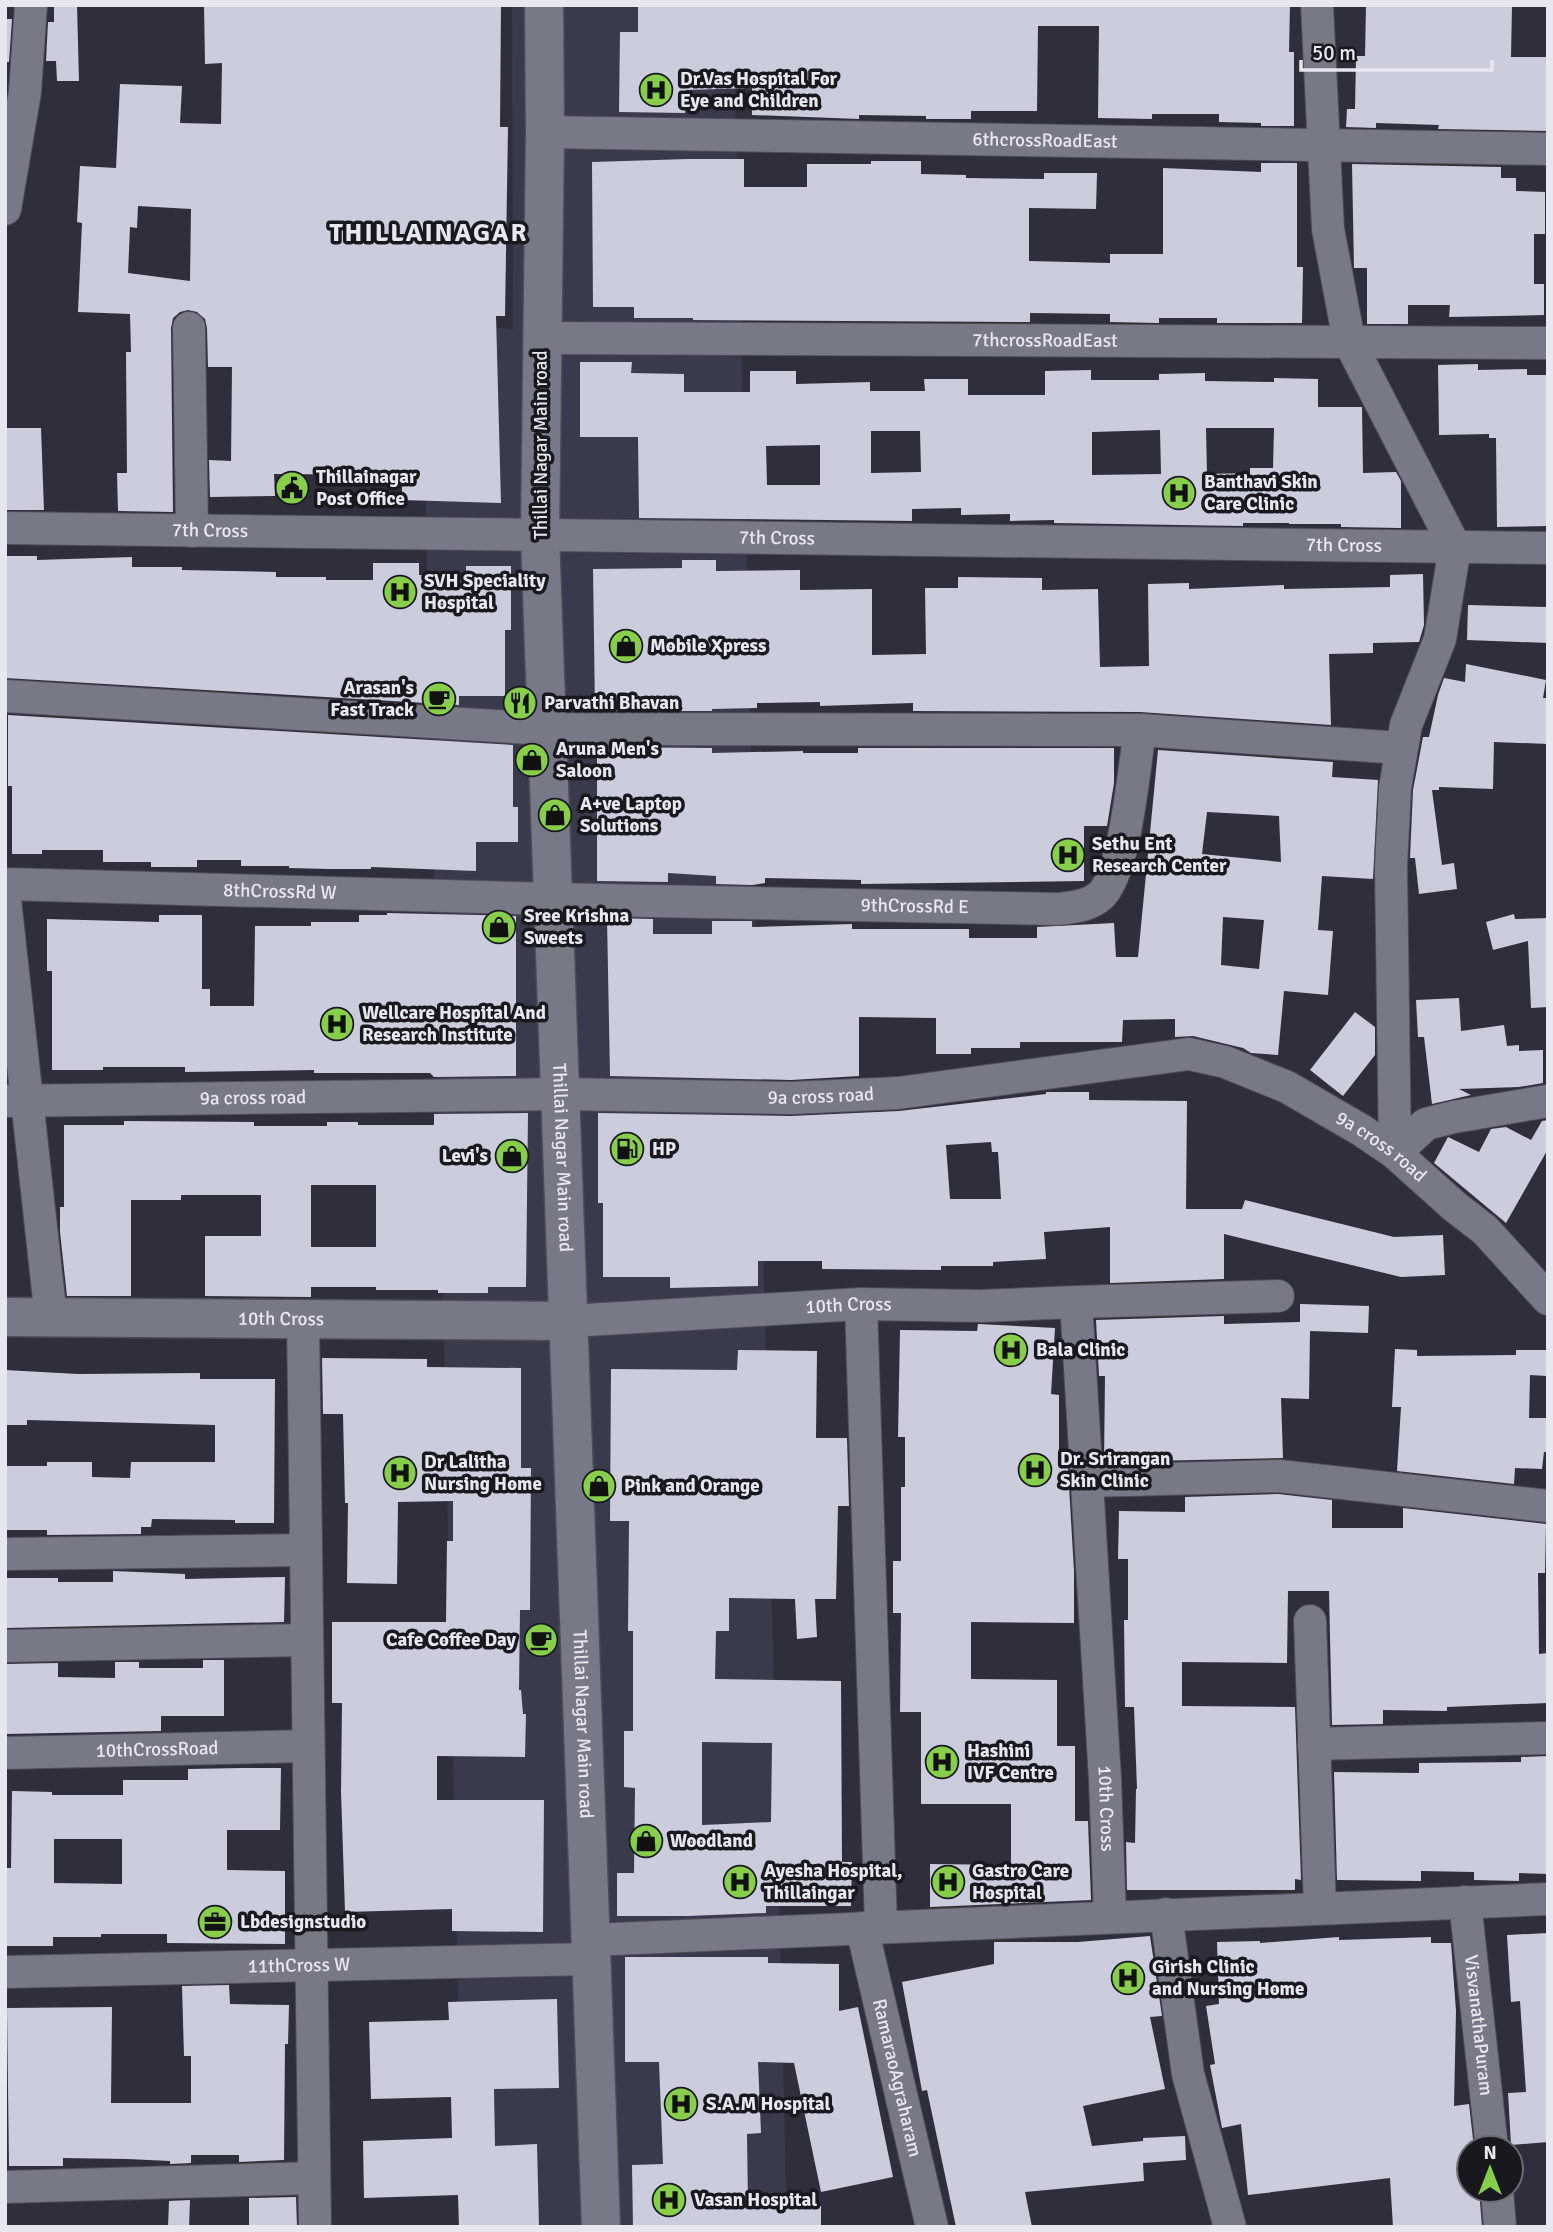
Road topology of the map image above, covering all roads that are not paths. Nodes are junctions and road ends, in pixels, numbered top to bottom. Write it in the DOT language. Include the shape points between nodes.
graph roads {
  1 [pos="32,5"];
  2 [pos="544,5"];
  3 [pos="1317,5"];
  4 [pos="13,116"];
  5 [pos="545,132"];
  6 [pos="1324,146"];
  7 [pos="1548,149"];
  8 [pos="5,209"];
  9 [pos="189,328"];
  10 [pos="541,338"];
  11 [pos="1349,341"];
  12 [pos="1548,344"];
  13 [pos="5,528"];
  14 [pos="192,531"];
  15 [pos="540,536"];
  16 [pos="1455,547"];
  17 [pos="1548,548"];
  18 [pos="5,696"];
  19 [pos="547,729"];
  20 [pos="1140,730"];
  21 [pos="1401,748"];
  22 [pos="5,884"];
  23 [pos="553,899"];
  24 [pos="5,901"];
  25 [pos="560,1094"];
  26 [pos="16,1100"];
  27 [pos="1548,1101"];
  28 [pos="1395,1153"];
  29 [pos="1278,1296"];
  30 [pos="1548,1299"];
  31 [pos="1076,1302"];
  32 [pos="861,1304"];
  33 [pos="5,1317"];
  34 [pos="51,1318"];
  35 [pos="303,1320"];
  36 [pos="569,1321"];
  37 [pos="1087,1481"];
  38 [pos="1548,1506"];
  39 [pos="306,1550"];
  40 [pos="5,1554"];
  41 [pos="1310,1621"];
  42 [pos="307,1640"];
  43 [pos="5,1646"];
  44 [pos="1548,1738"];
  45 [pos="1314,1744"];
  46 [pos="308,1746"];
  47 [pos="5,1753"];
  48 [pos="1548,1899"];
  49 [pos="1465,1902"];
  50 [pos="1320,1908"];
  51 [pos="1166,1914"];
  52 [pos="1110,1917"];
  53 [pos="872,1927"];
  54 [pos="591,1950"];
  55 [pos="311,1964"];
  56 [pos="5,1972"];
  57 [pos="1490,2134"];
  58 [pos="314,2178"];
  59 [pos="5,2187"];
  60 [pos="1498,2204"];
  61 [pos="315,2227"];
  62 [pos="601,2227"];
  63 [pos="932,2227"];
  64 [pos="1230,2227"];
  65 [pos="1500,2227"];
  1 -- 4 [label="street" via="25,92"];
  2 -- 5 [label="street, Thillai Nagar Main road"];
  3 -- 6 [label="street"];
  4 -- 8 [label="street"];
  5 -- 6 [label="street, 6thcrossRoadEast"];
  5 -- 10 [label="street, Thillai Nagar Main road"];
  6 -- 7 [label="street, 6thcrossRoadEast"];
  6 -- 11 [label="street" via="1328,229"];
  9 -- 14 [label="street"];
  10 -- 11 [label="street, 7thcrossRoadEast"];
  10 -- 15 [label="street, Thillai Nagar Main road"];
  11 -- 12 [label="street, 7thcrossRoadEast"];
  11 -- 16 [label="street"];
  13 -- 14 [label="street, 7th Cross"];
  14 -- 15 [label="street, 7th Cross"];
  15 -- 16 [label="street, 7th Cross"];
  15 -- 19 [label="street, Thillai Nagar Main road"];
  16 -- 17 [label="street, 7th Cross"];
  16 -- 21 [label="street" via="1440,639"];
  18 -- 19 [label="street"];
  19 -- 20 [label="street"];
  19 -- 23 [label="street, Thillai Nagar Main road"];
  20 -- 21 [label="street"];
  20 -- 23 [label="street, 9thCrossRd E" via="1121,850 1106,888 1084,905 1059,909"];
  21 -- 28 [label="street" via="1391,866"];
  22 -- 23 [label="street, 8thCrossRd W"];
  23 -- 25 [label="street, Thillai Nagar Main road"];
  24 -- 26 [label="street"];
  25 -- 26 [label="street, 9a cross road"];
  25 -- 28 [label="street, 9a cross road" via="791,1098 898,1093 1189,1054 1225,1062 1287,1087"];
  25 -- 36 [label="street, Thillai Nagar Main road"];
  26 -- 34 [label="street"];
  27 -- 28 [label="street" via="1426,1124"];
  28 -- 30 [label="street, 9a cross road" via="1486,1230"];
  29 -- 31 [label="street"];
  31 -- 32 [label="street, 10th Cross"];
  31 -- 37 [label="street, 10th Cross"];
  32 -- 36 [label="street, 10th Cross"];
  32 -- 53 [label="street, RamaraoAgraharam"];
  33 -- 34 [label="street, 10th Cross"];
  34 -- 35 [label="street, 10th Cross"];
  35 -- 36 [label="street, 10th Cross"];
  35 -- 39 [label="street"];
  36 -- 54 [label="street, Thillai Nagar Main road"];
  37 -- 38 [label="street" via="1279,1476"];
  37 -- 52 [label="street, 10th Cross"];
  39 -- 40 [label="street"];
  39 -- 42 [label="street"];
  41 -- 45 [label="street"];
  42 -- 43 [label="street"];
  42 -- 46 [label="street"];
  44 -- 45 [label="street"];
  45 -- 50 [label="street"];
  46 -- 47 [label="street, 10thCrossRoad"];
  46 -- 55 [label="street"];
  48 -- 49 [label="street, 11thCross W"];
  49 -- 50 [label="street, 11thCross W"];
  49 -- 57 [label="street, VisvanathaPuram"];
  50 -- 51 [label="street, 11thCross W"];
  51 -- 52 [label="street, 11thCross W"];
  51 -- 64 [label="street" via="1188,2074"];
  52 -- 53 [label="street, 11thCross W"];
  53 -- 54 [label="street, 11thCross W"];
  53 -- 63 [label="street, RamaraoAgraharam"];
  54 -- 55 [label="street, 11thCross W"];
  54 -- 62 [label="street, Thillai Nagar Main road"];
  55 -- 56 [label="street, 11thCross W"];
  55 -- 58 [label="street"];
  58 -- 59 [label="street"];
  58 -- 61 [label="street"];
  60 -- 65 [label="street"];
}
